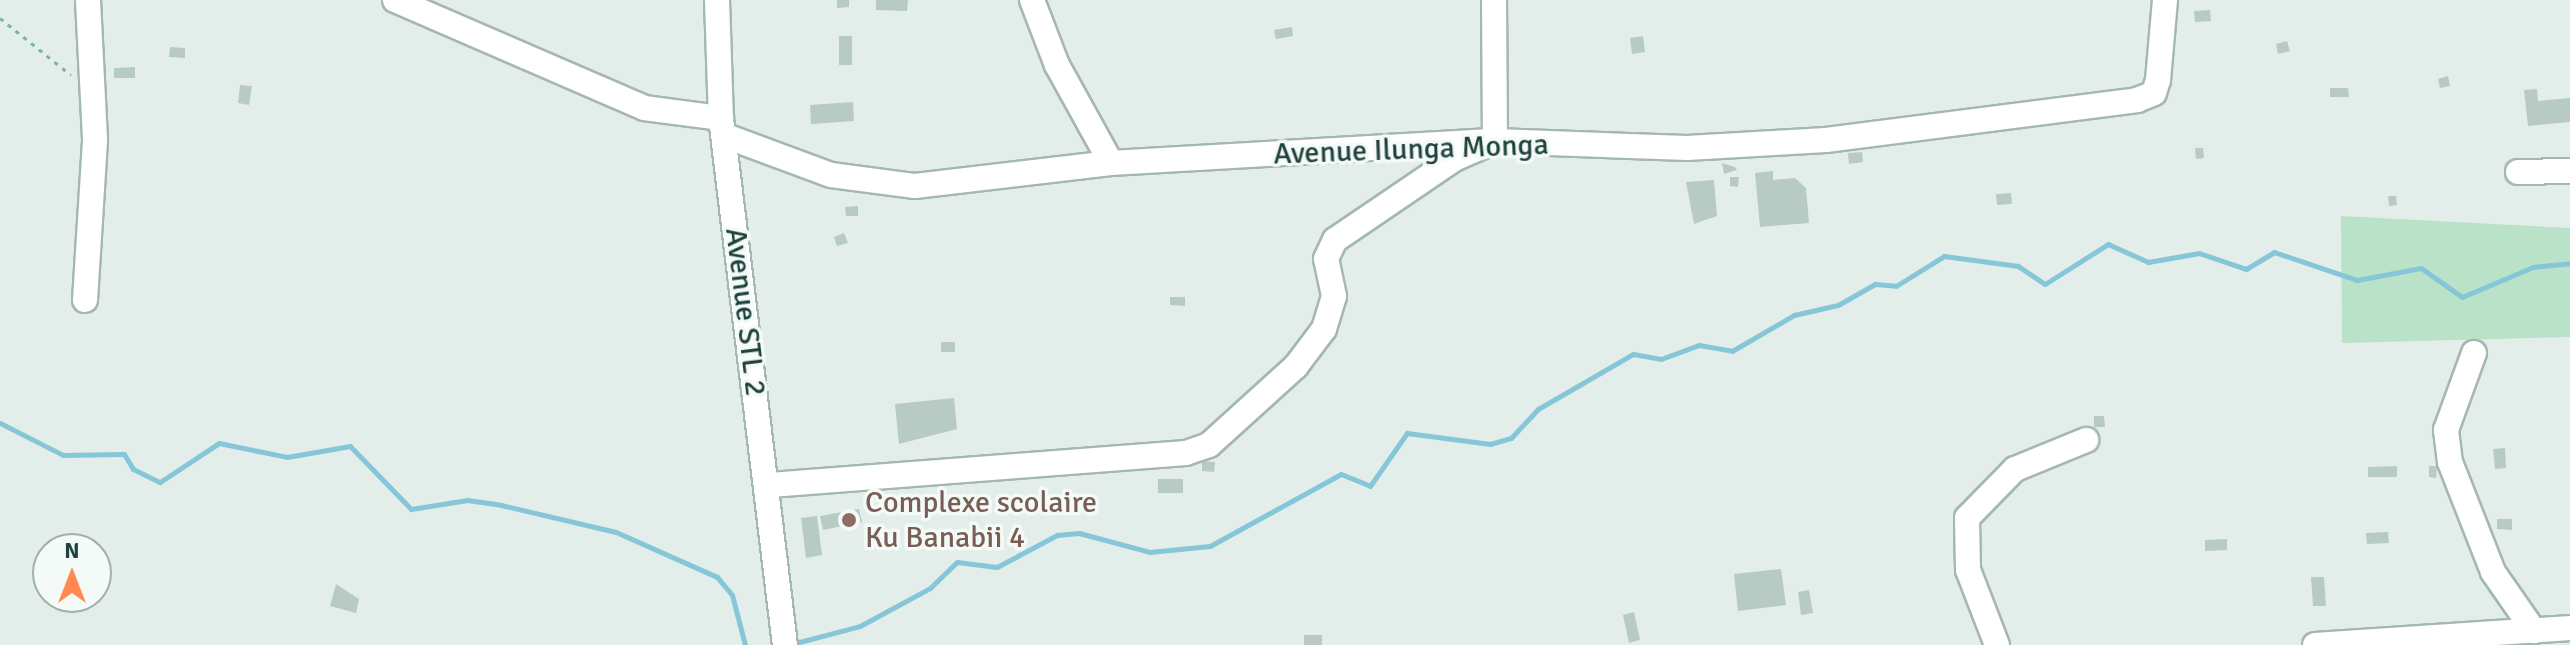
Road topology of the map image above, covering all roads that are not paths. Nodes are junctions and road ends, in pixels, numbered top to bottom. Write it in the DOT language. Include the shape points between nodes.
graph roads {
  1 [pos="88,0"];
  2 [pos="395,0"];
  3 [pos="717,0"];
  4 [pos="1032,0"];
  5 [pos="1494,0"];
  6 [pos="2165,0"];
  7 [pos="722,127"];
  8 [pos="1099,137"];
  9 [pos="1495,141"];
  10 [pos="1153,161"];
  11 [pos="1111,163"];
  12 [pos="2570,171"];
  13 [pos="2518,172"];
  14 [pos="85,300"];
  15 [pos="2474,353"];
  16 [pos="2086,440"];
  17 [pos="770,485"];
  18 [pos="2570,628"];
  19 [pos="2534,631"];
  20 [pos="785,634"];
  21 [pos="2356,644"];
  22 [pos="1997,645"];
  23 [pos="2315,645"];
  1 -- 14 [label="street" via="92,94"];
  2 -- 7 [label="street, Avenue Ilunga Monga" via="644,108"];
  3 -- 7 [label="street, Avenue STL 2"];
  4 -- 8 [label="street" via="1057,65"];
  5 -- 9 [label="street"];
  6 -- 9 [label="street, Avenue Ilunga Monga" via="2154,93 2116,105 1702,147"];
  7 -- 11 [label="street, Avenue Ilunga Monga" via="870,184 915,186"];
  7 -- 17 [label="street, Avenue STL 2"];
  8 -- 10 [label="street"];
  8 -- 11 [label="street"];
  9 -- 10 [label="street, Avenue Ilunga Monga"];
  9 -- 17 [label="street" via="1454,159 1335,240 1326,259 1334,296 1324,329 1296,366 1209,445 1186,453"];
  10 -- 11 [label="street, Avenue Ilunga Monga"];
  12 -- 13 [label="street"];
  15 -- 19 [label="street" via="2446,430 2450,462 2481,546"];
  16 -- 22 [label="street" via="2015,469 1967,518 1968,570"];
  17 -- 20 [label="street, Avenue STL 2"];
  18 -- 19 [label="street"];
  19 -- 21 [label="street"];
  21 -- 23 [label="street"];
}
